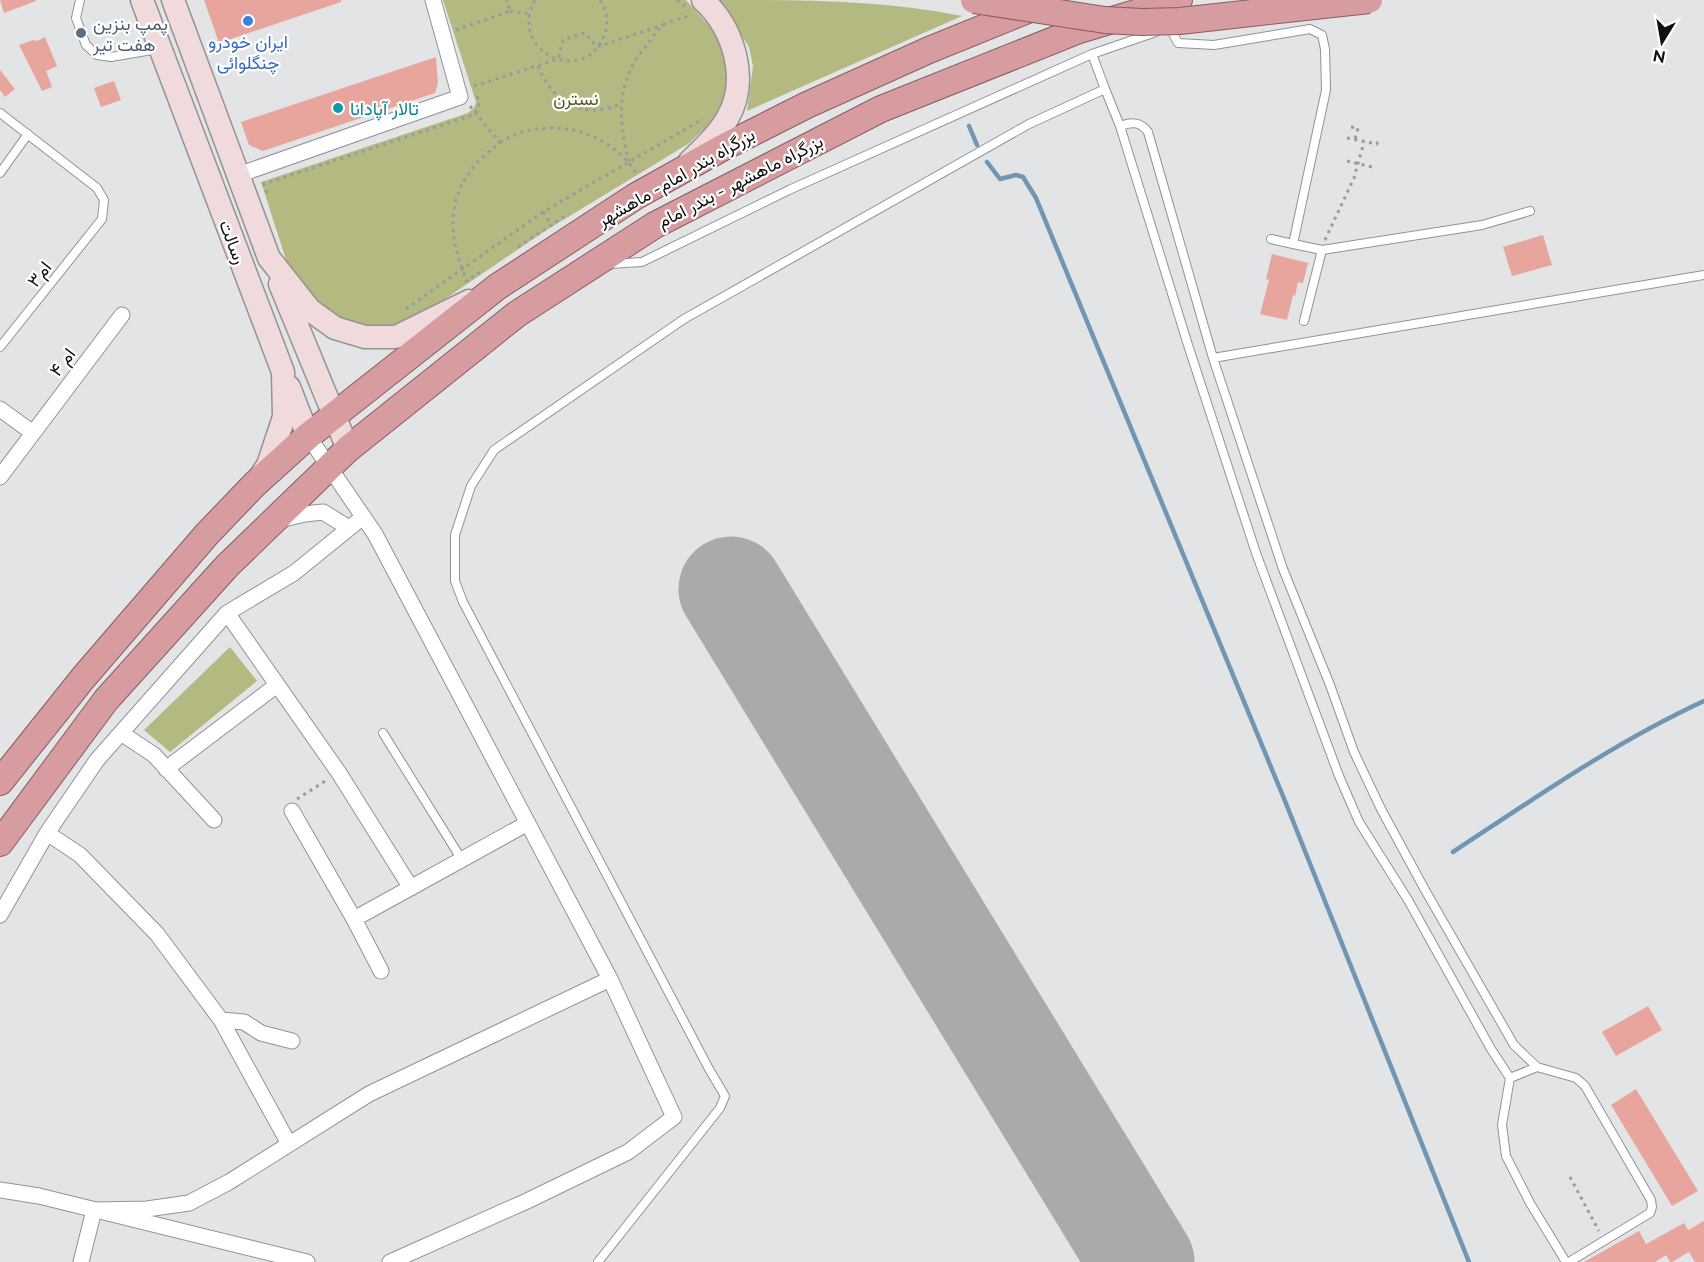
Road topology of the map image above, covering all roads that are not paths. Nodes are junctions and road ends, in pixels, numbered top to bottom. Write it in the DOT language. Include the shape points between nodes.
graph roads {
  1 [pos="81,0"];
  2 [pos="142,0"];
  3 [pos="173,0"];
  4 [pos="433,0"];
  5 [pos="703,0"];
  6 [pos="974,0"];
  7 [pos="1051,0"];
  8 [pos="1179,0"];
  9 [pos="1368,0"];
  10 [pos="1231,7"];
  11 [pos="1170,28"];
  12 [pos="161,48"];
  13 [pos="1092,54"];
  14 [pos="1105,89"];
  15 [pos="0,113"];
  16 [pos="1120,126"];
  17 [pos="28,134"];
  18 [pos="0,172"];
  19 [pos="238,175"];
  20 [pos="673,177"];
  21 [pos="1530,212"];
  22 [pos="1271,239"];
  23 [pos="1293,244"];
  24 [pos="1322,250"];
  25 [pos="269,258"];
  26 [pos="592,265"];
  27 [pos="1704,275"];
  28 [pos="486,292"];
  29 [pos="122,315"];
  30 [pos="1304,321"];
  31 [pos="0,347"];
  32 [pos="1214,358"];
  33 [pos="283,372"];
  34 [pos="0,409"];
  35 [pos="335,415"];
  36 [pos="33,433"];
  37 [pos="308,436"];
  38 [pos="348,449"];
  39 [pos="329,467"];
  40 [pos="0,477"];
  41 [pos="255,484"];
  42 [pos="363,517"];
  43 [pos="273,522"];
  44 [pos="349,528"];
  45 [pos="227,613"];
  46 [pos="277,685"];
  47 [pos="383,733"];
  48 [pos="121,734"];
  49 [pos="166,769"];
  50 [pos="0,782"];
  51 [pos="292,811"];
  52 [pos="214,820"];
  53 [pos="528,823"];
  54 [pos="47,833"];
  55 [pos="0,843"];
  56 [pos="462,860"];
  57 [pos="411,888"];
  58 [pos="0,915"];
  59 [pos="354,919"];
  60 [pos="381,971"];
  61 [pos="610,979"];
  62 [pos="221,1020"];
  63 [pos="292,1041"];
  64 [pos="1537,1067"];
  65 [pos="1510,1078"];
  66 [pos="289,1144"];
  67 [pos="0,1190"];
  68 [pos="94,1210"];
  69 [pos="81,1262"];
  70 [pos="307,1262"];
  71 [pos="390,1262"];
  72 [pos="598,1262"];
  73 [pos="1567,1262"];
  1 -- 12 [label="lane" via="76,18 86,45 98,55 111,57"];
  2 -- 12 [label="main road, رسالت"];
  3 -- 19 [label="main road, رسالت"];
  4 -- 19 [label="street" via="460,97"];
  5 -- 20 [label="main road" via="734,48 738,74 735,100 727,120 708,144"];
  6 -- 9 [label="highway, bridge" via="1142,22"];
  7 -- 20 [label="highway, بزرگراه بندر امام- ماهشهر" via="807,105"];
  8 -- 26 [label="highway, بزرگراه ماهشهر - بندر امام" via="1079,30 881,109 655,225"];
  10 -- 11 [label="lane"];
  11 -- 13 [label="lane"];
  11 -- 23 [label="lane" via="1178,43 1214,45 1310,29 1322,36 1326,90"];
  12 -- 33 [label="main road, رسالت"];
  13 -- 14 [label="lane"];
  13 -- 26 [label="lane" via="789,190 642,262"];
  14 -- 16 [label="lane"];
  14 -- 72 [label="lane" via="1029,124 684,319 494,450 471,486 455,535 455,581 463,602 725,1096 720,1108"];
  15 -- 17 [label="lane"];
  16 -- 32 [label="lane" via="1140,124 1148,132"];
  16 -- 65 [label="lane" via="1256,554 1339,776 1359,822"];
  17 -- 18 [label="lane"];
  17 -- 31 [label="lane, ام۳" via="97,188 104,200 102,219"];
  19 -- 25 [label="main road, رسالت"];
  20 -- 28 [label="highway, بزرگراه بندر امام- ماهشهر"];
  21 -- 24 [label="lane" via="1482,225"];
  22 -- 23 [label="lane"];
  23 -- 24 [label="lane"];
  24 -- 30 [label="lane"];
  25 -- 28 [label="main road, رسالت" via="310,310 335,328 365,337 396,337"];
  25 -- 35 [label="main road, رسالت"];
  26 -- 38 [label="highway, بزرگراه ماهشهر - بندر امام" via="517,314"];
  27 -- 32 [label="lane"];
  28 -- 35 [label="highway, بزرگراه بندر امام- ماهشهر"];
  29 -- 36 [label="street, ام ۴"];
  32 -- 64 [label="lane" via="1283,568 1354,752 1425,890 1514,1045"];
  33 -- 37 [label="main road"];
  33 -- 41 [label="main road, رسالت" via="284,417 268,465"];
  34 -- 36 [label="street"];
  35 -- 37 [label="highway, بزرگراه بندر امام- ماهشهر"];
  35 -- 38 [label="main road, رسالت"];
  36 -- 40 [label="street, ام ۴"];
  37 -- 39 [label="street"];
  37 -- 41 [label="highway, بزرگراه بندر امام- ماهشهر"];
  38 -- 39 [label="highway, بزرگراه ماهشهر - بندر امام"];
  39 -- 42 [label="street"];
  39 -- 43 [label="highway, بزرگراه ماهشهر - بندر امام"];
  41 -- 50 [label="highway, بزرگراه بندر امام- ماهشهر" via="83,678"];
  42 -- 44 [label="street"];
  42 -- 53 [label="street"];
  43 -- 44 [label="street" via="323,513"];
  43 -- 55 [label="highway, بزرگراه ماهشهر - بندر امام" via="227,566 106,700"];
  44 -- 45 [label="street" via="294,573"];
  45 -- 46 [label="street"];
  45 -- 48 [label="street"];
  46 -- 49 [label="street"];
  46 -- 57 [label="street" via="339,773"];
  47 -- 56 [label="lane"];
  48 -- 49 [label="street" via="154,755"];
  48 -- 54 [label="street" via="97,760"];
  49 -- 52 [label="street"];
  51 -- 59 [label="street"];
  53 -- 56 [label="street"];
  53 -- 61 [label="street"];
  54 -- 58 [label="street"];
  54 -- 62 [label="street" via="80,855 157,934"];
  56 -- 57 [label="street"];
  57 -- 59 [label="street"];
  59 -- 60 [label="street"];
  61 -- 66 [label="street" via="369,1094"];
  61 -- 71 [label="street" via="674,1117 628,1152"];
  62 -- 63 [label="street" via="244,1022 261,1033"];
  62 -- 66 [label="street"];
  64 -- 65 [label="lane"];
  64 -- 73 [label="lane" via="1576,1078 1585,1086 1651,1200 1650,1213"];
  65 -- 73 [label="lane" via="1502,1125 1506,1156"];
  66 -- 68 [label="street" via="189,1203"];
  67 -- 68 [label="street"];
  68 -- 69 [label="street"];
  68 -- 70 [label="street"];
}
